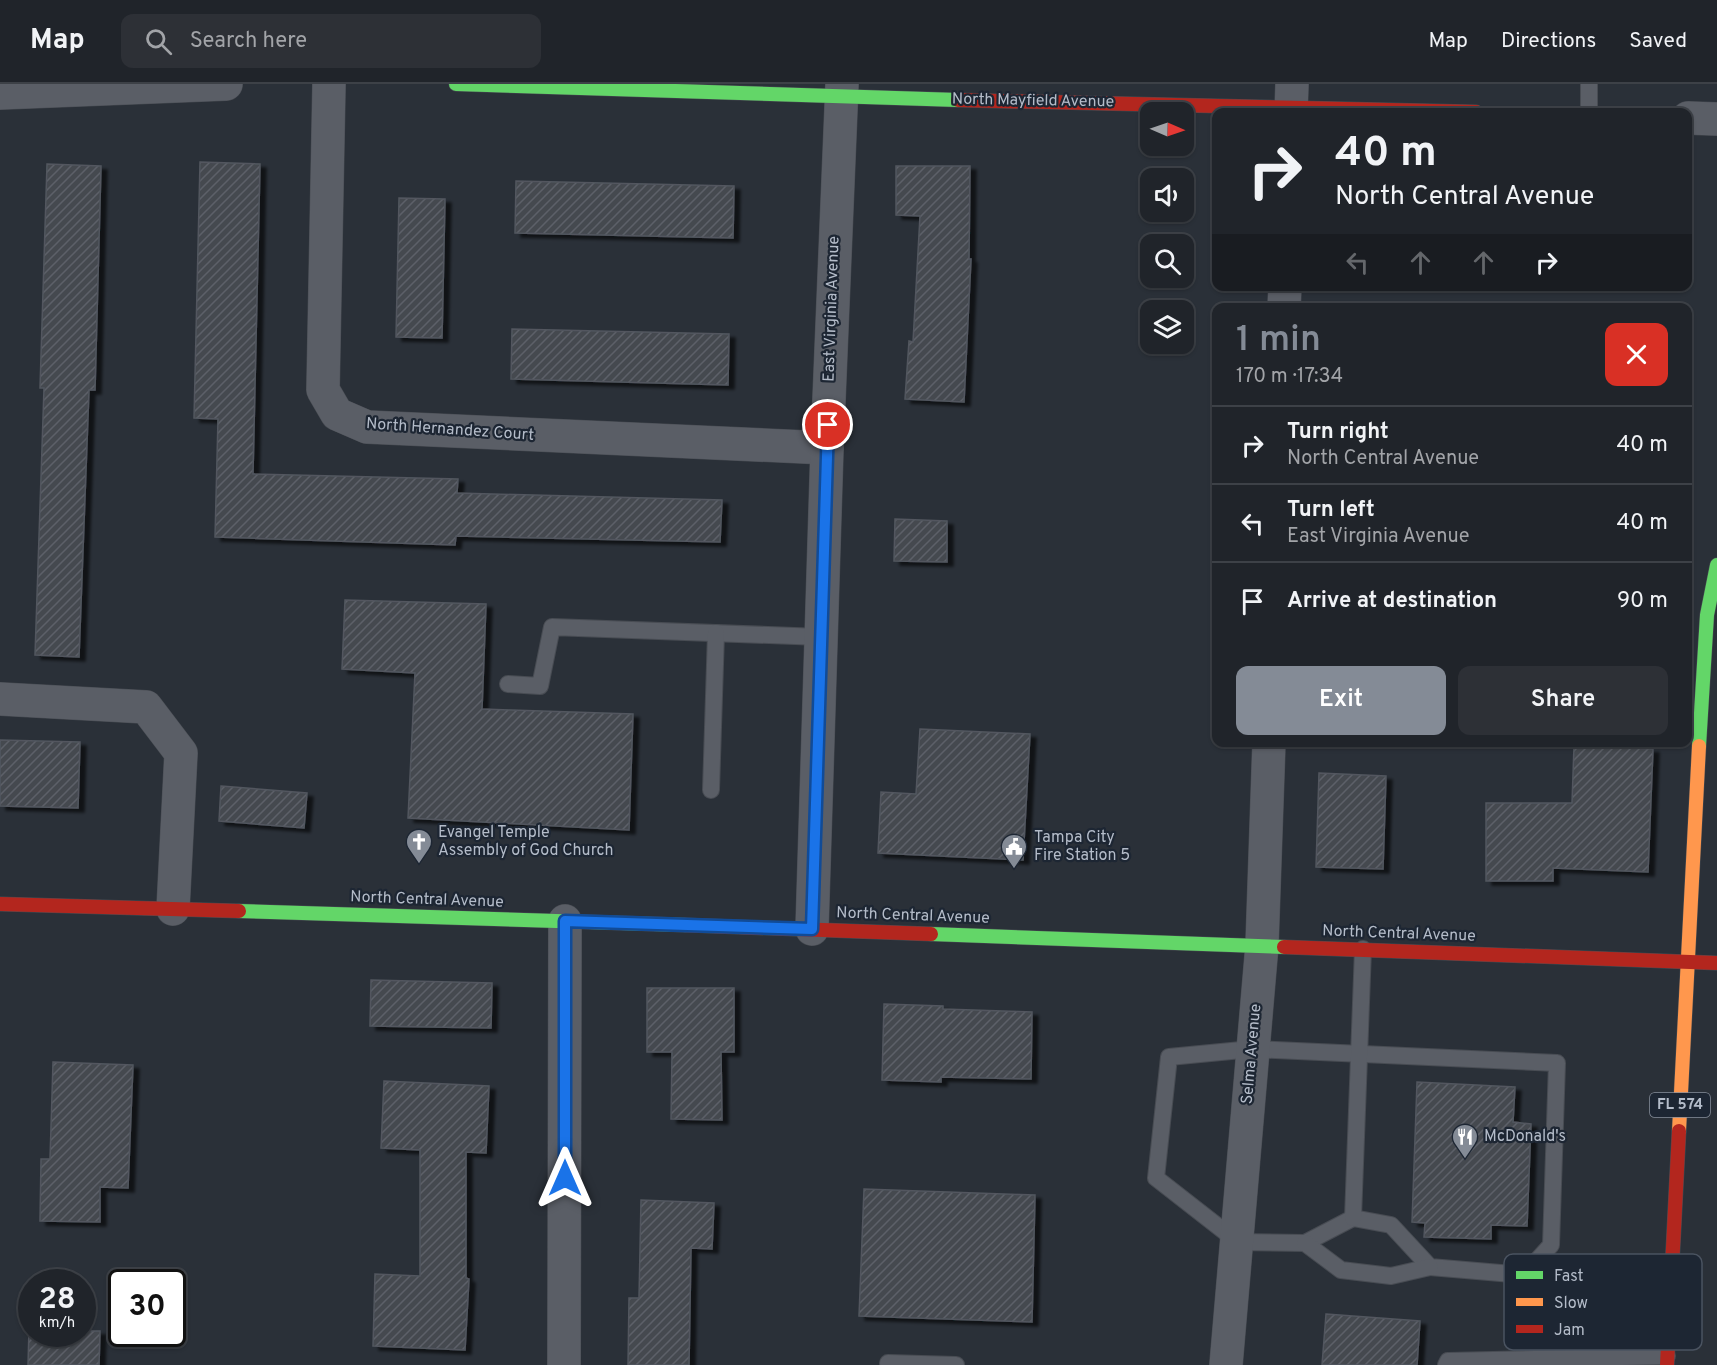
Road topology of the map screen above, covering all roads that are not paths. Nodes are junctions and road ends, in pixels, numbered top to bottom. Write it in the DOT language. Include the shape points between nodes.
graph roads {
  1 [pos="226,84"];
  2 [pos="329,84"];
  3 [pos="456,84"];
  4 [pos="1589,84"];
  5 [pos="842,90"];
  6 [pos="0,93"];
  7 [pos="1291,101"];
  8 [pos="1409,108"];
  9 [pos="1589,108"];
  10 [pos="1692,118"];
  11 [pos="1717,119"];
  12 [pos="827,448"];
  13 [pos="1717,565"];
  14 [pos="716,633"];
  15 [pos="821,637"];
  16 [pos="508,684"];
  17 [pos="0,699"];
  18 [pos="1694,735"];
  19 [pos="1269,747"];
  20 [pos="711,790"];
  21 [pos="0,904"];
  22 [pos="173,909"];
  23 [pos="565,921"];
  24 [pos="812,929"];
  25 [pos="1262,945"];
  26 [pos="1363,949"];
  27 [pos="1687,961"];
  28 [pos="1717,963"];
  29 [pos="1252,1049"];
  30 [pos="1360,1054"];
  31 [pos="1353,1218"];
  32 [pos="1238,1242"];
  33 [pos="1305,1243"];
  34 [pos="1543,1254"];
  35 [pos="1672,1254"];
  36 [pos="1430,1267"];
  37 [pos="1504,1273"];
  38 [pos="1667,1361"];
  39 [pos="888,1363"];
  40 [pos="564,1365"];
  41 [pos="956,1365"];
  42 [pos="1226,1365"];
  43 [pos="1446,1365"];
  1 -- 6 [label="street"];
  2 -- 12 [label="street, North Hernandez Court" via="323,390 337,414 367,428"];
  3 -- 5 [label="street, North Mayfield Avenue"];
  4 -- 9 [label="lane"];
  5 -- 7 [label="street, North Mayfield Avenue"];
  5 -- 12 [label="street, East Virginia Avenue"];
  7 -- 8 [label="street, North Mayfield Avenue"];
  10 -- 11 [label="street"];
  12 -- 15 [label="street, East Virginia Avenue"];
  13 -- 18 [label="street, FL 574" via="1707,615"];
  14 -- 15 [label="lane"];
  14 -- 16 [label="lane" via="552,627 540,686"];
  14 -- 20 [label="lane"];
  15 -- 24 [label="street, East Virginia Avenue"];
  17 -- 22 [label="street" via="146,707 181,753"];
  18 -- 27 [label="street, FL 574"];
  19 -- 25 [label="street, Selma Avenue"];
  21 -- 22 [label="street, North Central Avenue"];
  22 -- 23 [label="street, North Central Avenue"];
  23 -- 24 [label="street, North Central Avenue"];
  23 -- 40 [label="street"];
  24 -- 25 [label="street, North Central Avenue"];
  25 -- 26 [label="street, North Central Avenue"];
  25 -- 29 [label="street, Selma Avenue"];
  26 -- 27 [label="street, North Central Avenue"];
  26 -- 30 [label="lane"];
  27 -- 28 [label="street, North Central Avenue"];
  27 -- 35 [label="street, FL 574"];
  29 -- 30 [label="lane"];
  29 -- 32 [label="street, Selma Avenue"];
  29 -- 32 [label="lane" via="1169,1057 1156,1178"];
  30 -- 31 [label="lane"];
  30 -- 34 [label="lane" via="1557,1063 1551,1245"];
  31 -- 33 [label="lane"];
  31 -- 36 [label="lane" via="1391,1225"];
  32 -- 33 [label="lane"];
  32 -- 42 [label="street, Selma Avenue"];
  33 -- 36 [label="lane" via="1341,1270 1391,1276"];
  36 -- 37 [label="lane"];
  38 -- 43 [label="lane" via="1448,1361"];
  39 -- 41 [label="lane"];
}
